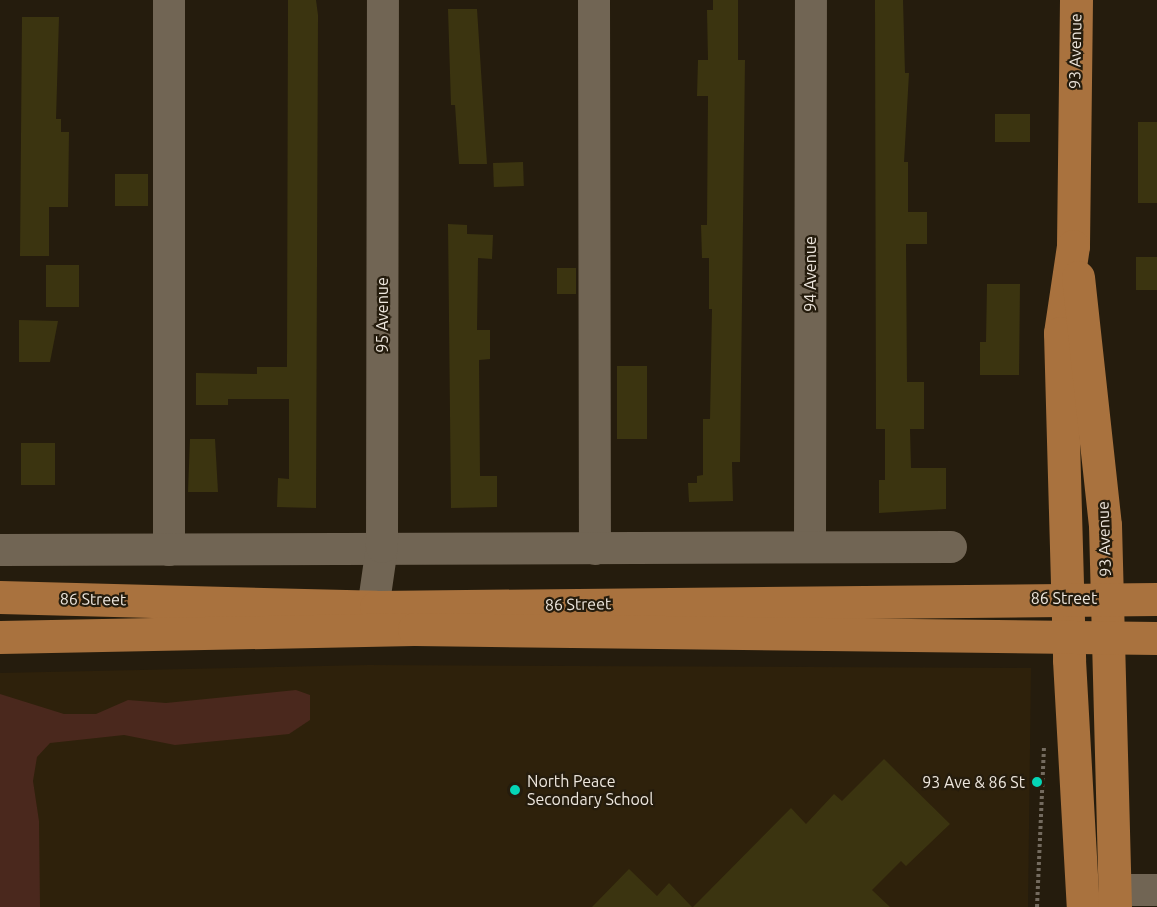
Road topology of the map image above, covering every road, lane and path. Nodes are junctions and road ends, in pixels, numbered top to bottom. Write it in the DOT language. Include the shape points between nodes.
graph roads {
  1 [pos="169,0"];
  2 [pos="383,0"];
  3 [pos="594,0"];
  4 [pos="811,0"];
  5 [pos="1076,0"];
  6 [pos="1073,246"];
  7 [pos="382,547"];
  8 [pos="810,547"];
  9 [pos="951,547"];
  10 [pos="595,549"];
  11 [pos="0,550"];
  12 [pos="169,550"];
  13 [pos="0,597"];
  14 [pos="1069,598"];
  15 [pos="1106,598"];
  16 [pos="1157,599"];
  17 [pos="373,618"];
  18 [pos="0,638"];
  19 [pos="1069,638"];
  20 [pos="1108,638"];
  21 [pos="1157,638"];
  22 [pos="1045,741"];
  23 [pos="1157,890"];
  24 [pos="1115,898"];
  25 [pos="1037,907"];
  26 [pos="1083,907"];
  1 -- 12 [label="street"];
  2 -- 7 [label="street, 95 Avenue"];
  3 -- 10 [label="street"];
  4 -- 8 [label="street, 94 Avenue"];
  5 -- 6 [label="main road, 93 Avenue"];
  6 -- 14 [label="main road, 93 Avenue" via="1060,333"];
  6 -- 15 [label="main road, 93 Avenue" via="1100,475"];
  7 -- 10 [label="street"];
  7 -- 12 [label="street"];
  7 -- 17 [label="street, 95 Avenue"];
  8 -- 9 [label="street"];
  8 -- 10 [label="street"];
  11 -- 12 [label="street"];
  13 -- 17 [label="main road, 86 Street"];
  14 -- 15 [label="main road, 86 Street"];
  14 -- 17 [label="main road, 86 Street"];
  14 -- 19 [label="main road, 93 Avenue"];
  15 -- 16 [label="main road, 86 Street"];
  15 -- 20 [label="main road, 93 Avenue"];
  17 -- 18 [label="main road, 86 Street"];
  17 -- 19 [label="main road, 86 Street"];
  19 -- 20 [label="main road, 86 Street"];
  19 -- 26 [label="main road, 93 Avenue"];
  20 -- 21 [label="main road, 86 Street"];
  20 -- 24 [label="main road, 93 Avenue"];
  22 -- 25 [label="path"];
  23 -- 24 [label="street"];
}
